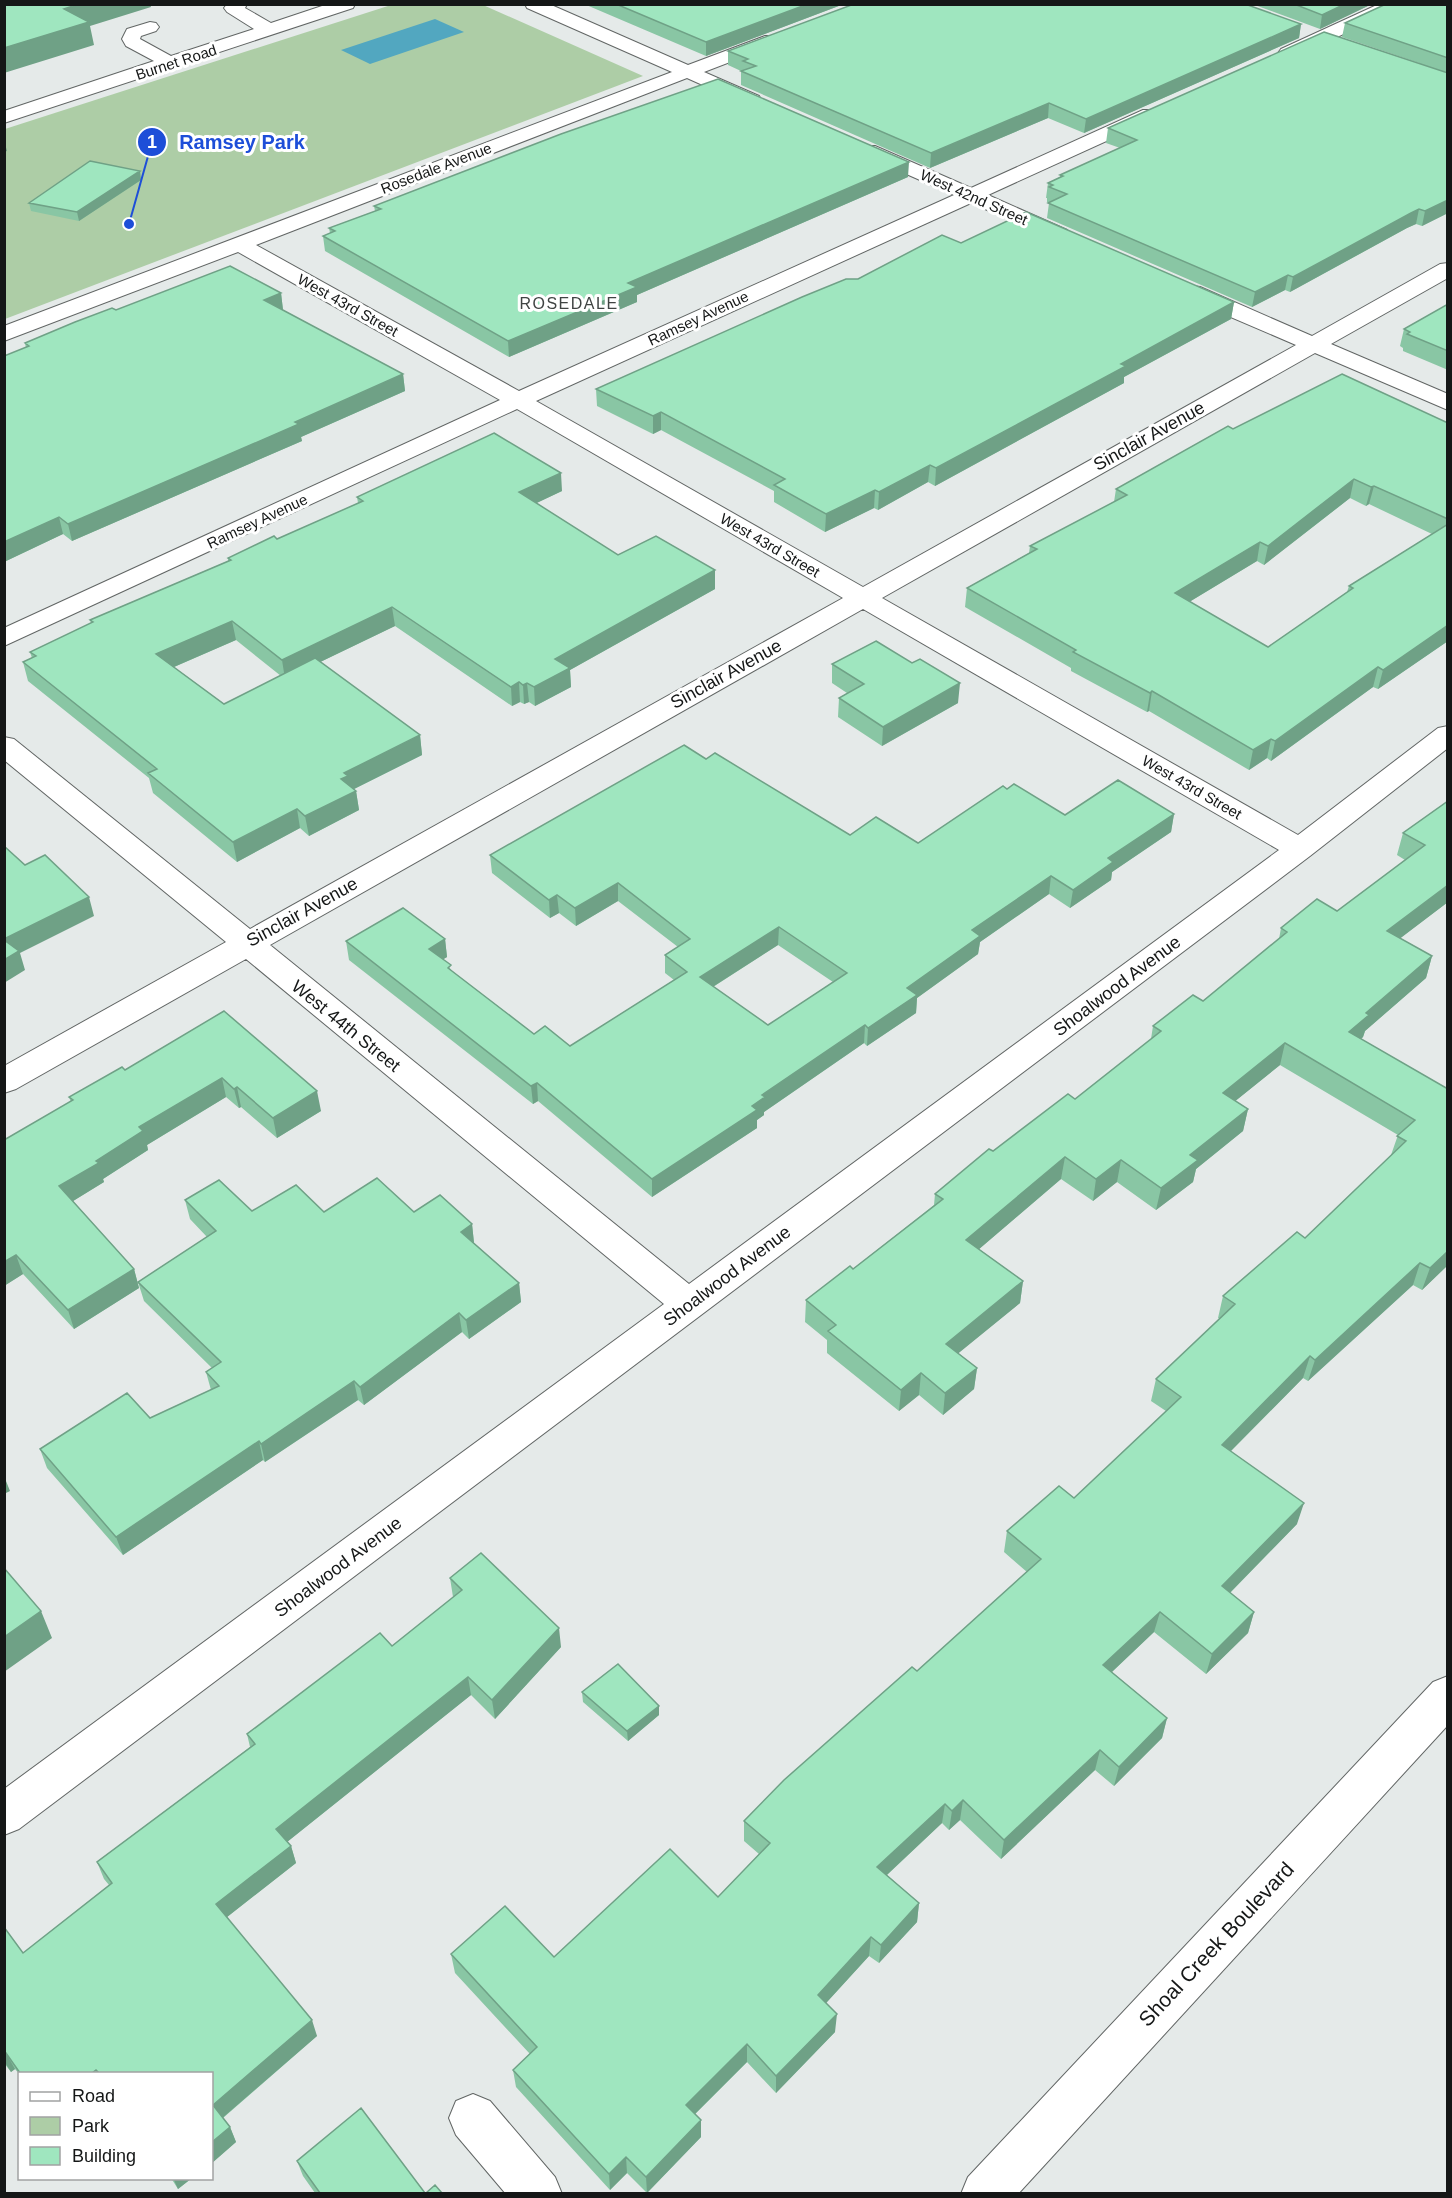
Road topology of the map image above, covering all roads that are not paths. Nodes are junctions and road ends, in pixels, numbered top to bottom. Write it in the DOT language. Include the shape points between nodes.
graph roads {
  1 [pos="239,4"];
  2 [pos="347,4"];
  3 [pos="533,4"];
  4 [pos="1395,4"];
  5 [pos="150,27"];
  6 [pos="273,30"];
  7 [pos="1300,30"];
  8 [pos="794,32"];
  9 [pos="1322,38"];
  10 [pos="1343,45"];
  11 [pos="1268,61"];
  12 [pos="171,63"];
  13 [pos="687,72"];
  14 [pos="1172,104"];
  15 [pos="773,110"];
  16 [pos="4,117"];
  17 [pos="849,142"];
  18 [pos="969,194"];
  19 [pos="1076,241"];
  20 [pos="238,244"];
  21 [pos="1448,269"];
  22 [pos="1172,284"];
  23 [pos="4,334"];
  24 [pos="1312,344"];
  25 [pos="518,400"];
  26 [pos="1448,403"];
  27 [pos="861,598"];
  28 [pos="4,638"];
  29 [pos="1448,734"];
  30 [pos="4,745"];
  31 [pos="1300,849"];
  32 [pos="246,944"];
  33 [pos="4,1081"];
  34 [pos="690,1305"];
  35 [pos="1448,1695"];
  36 [pos="4,1815"];
  37 [pos="473,2118"];
  38 [pos="538,2193"];
  39 [pos="985,2193"];
  1 -- 6 [label="street" via="233,8"];
  2 -- 6 [label="street, Burnet Road"];
  3 -- 13 [label="street"];
  4 -- 9 [label="street"];
  5 -- 12 [label="street" via="133,33 132,42"];
  6 -- 12 [label="street, Burnet Road"];
  7 -- 9 [label="street"];
  8 -- 13 [label="street, Rosedale Avenue"];
  9 -- 10 [label="street"];
  9 -- 11 [label="street"];
  12 -- 16 [label="street, Burnet Road"];
  13 -- 15 [label="street"];
  13 -- 20 [label="street, Rosedale Avenue"];
  14 -- 18 [label="street, Ramsey Avenue"];
  17 -- 18 [label="street, West 42nd Street"];
  18 -- 19 [label="street, West 42nd Street"];
  18 -- 25 [label="street, Ramsey Avenue"];
  20 -- 23 [label="street, Rosedale Avenue"];
  20 -- 25 [label="street, West 43rd Street"];
  21 -- 24 [label="street, Sinclair Avenue"];
  22 -- 24 [label="street"];
  24 -- 26 [label="street"];
  24 -- 27 [label="street, Sinclair Avenue"];
  25 -- 27 [label="street, West 43rd Street"];
  25 -- 28 [label="street, Ramsey Avenue"];
  27 -- 31 [label="street, West 43rd Street"];
  27 -- 32 [label="street, Sinclair Avenue"];
  29 -- 31 [label="street, Shoalwood Avenue"];
  30 -- 32 [label="street, West 44th Street"];
  31 -- 34 [label="street, Shoalwood Avenue"];
  32 -- 33 [label="street, Sinclair Avenue"];
  32 -- 34 [label="street, West 44th Street"];
  34 -- 36 [label="street, Shoalwood Avenue"];
  35 -- 39 [label="street, Shoal Creek Boulevard"];
  37 -- 38 [label="street"];
}
